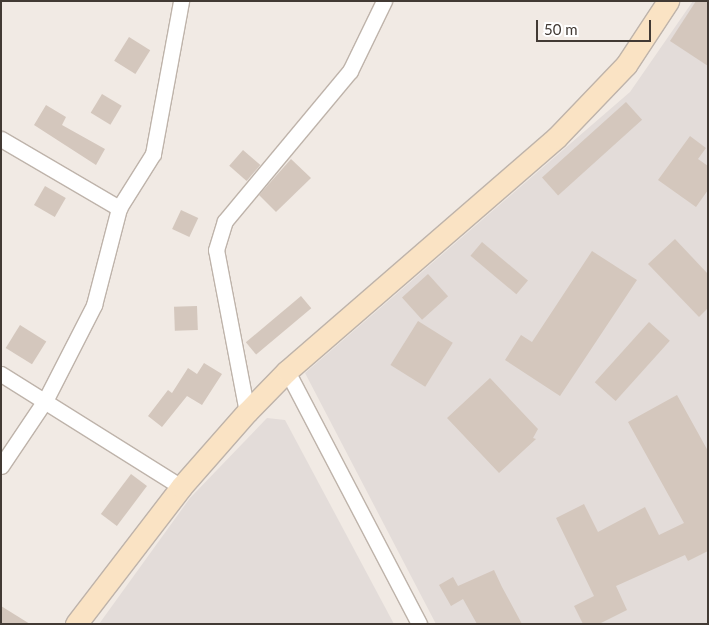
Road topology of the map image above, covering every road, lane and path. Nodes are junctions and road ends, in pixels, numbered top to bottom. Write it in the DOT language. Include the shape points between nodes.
graph roads {
  1 [pos="181,1"];
  2 [pos="384,1"];
  3 [pos="668,1"];
  4 [pos="1,139"];
  5 [pos="119,208"];
  6 [pos="287,371"];
  7 [pos="1,374"];
  8 [pos="46,399"];
  9 [pos="247,412"];
  10 [pos="1,466"];
  11 [pos="181,487"];
  12 [pos="76,624"];
  13 [pos="420,624"];
  1 -- 5 [label="street" via="153,154"];
  2 -- 9 [label="street" via="350,71 225,221 216,250"];
  3 -- 6 [label="street" via="626,66 556,138"];
  4 -- 5 [label="street"];
  5 -- 8 [label="street" via="94,305"];
  6 -- 9 [label="street"];
  6 -- 13 [label="street"];
  7 -- 8 [label="street"];
  8 -- 10 [label="street"];
  8 -- 11 [label="street"];
  9 -- 11 [label="street"];
  11 -- 12 [label="street"];
}
